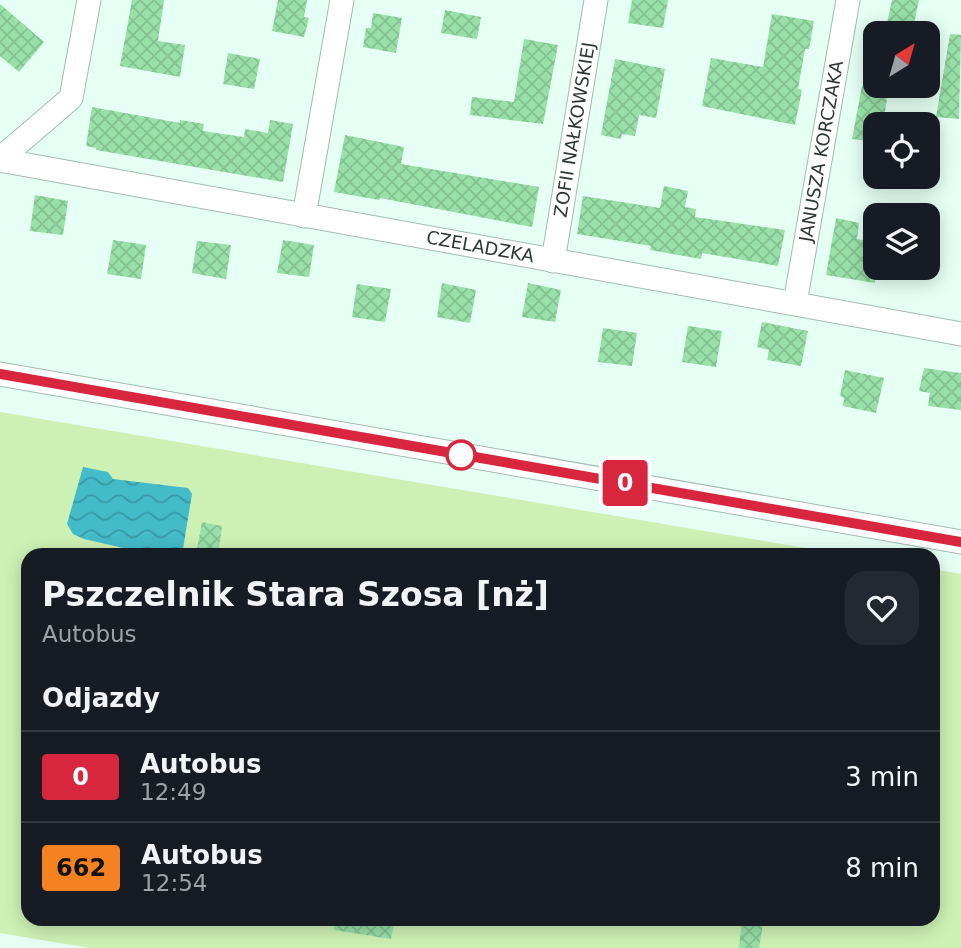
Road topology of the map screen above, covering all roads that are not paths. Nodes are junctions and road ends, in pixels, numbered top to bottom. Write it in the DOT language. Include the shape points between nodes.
graph roads {
  1 [pos="89,0"];
  2 [pos="342,0"];
  3 [pos="596,0"];
  4 [pos="848,0"];
  5 [pos="0,159"];
  6 [pos="304,216"];
  7 [pos="553,261"];
  8 [pos="795,303"];
  9 [pos="961,334"];
  10 [pos="0,374"];
  11 [pos="961,542"];
  1 -- 5 [label="street" via="71,98"];
  2 -- 6 [label="street"];
  3 -- 7 [label="street, ZOFII NAŁKOWSKIEJ"];
  4 -- 8 [label="street, JANUSZA KORCZAKA"];
  5 -- 6 [label="street, CZELADZKA"];
  6 -- 7 [label="street, CZELADZKA"];
  7 -- 8 [label="street, CZELADZKA"];
  8 -- 9 [label="street, CZELADZKA"];
  10 -- 11 [label="street"];
}
